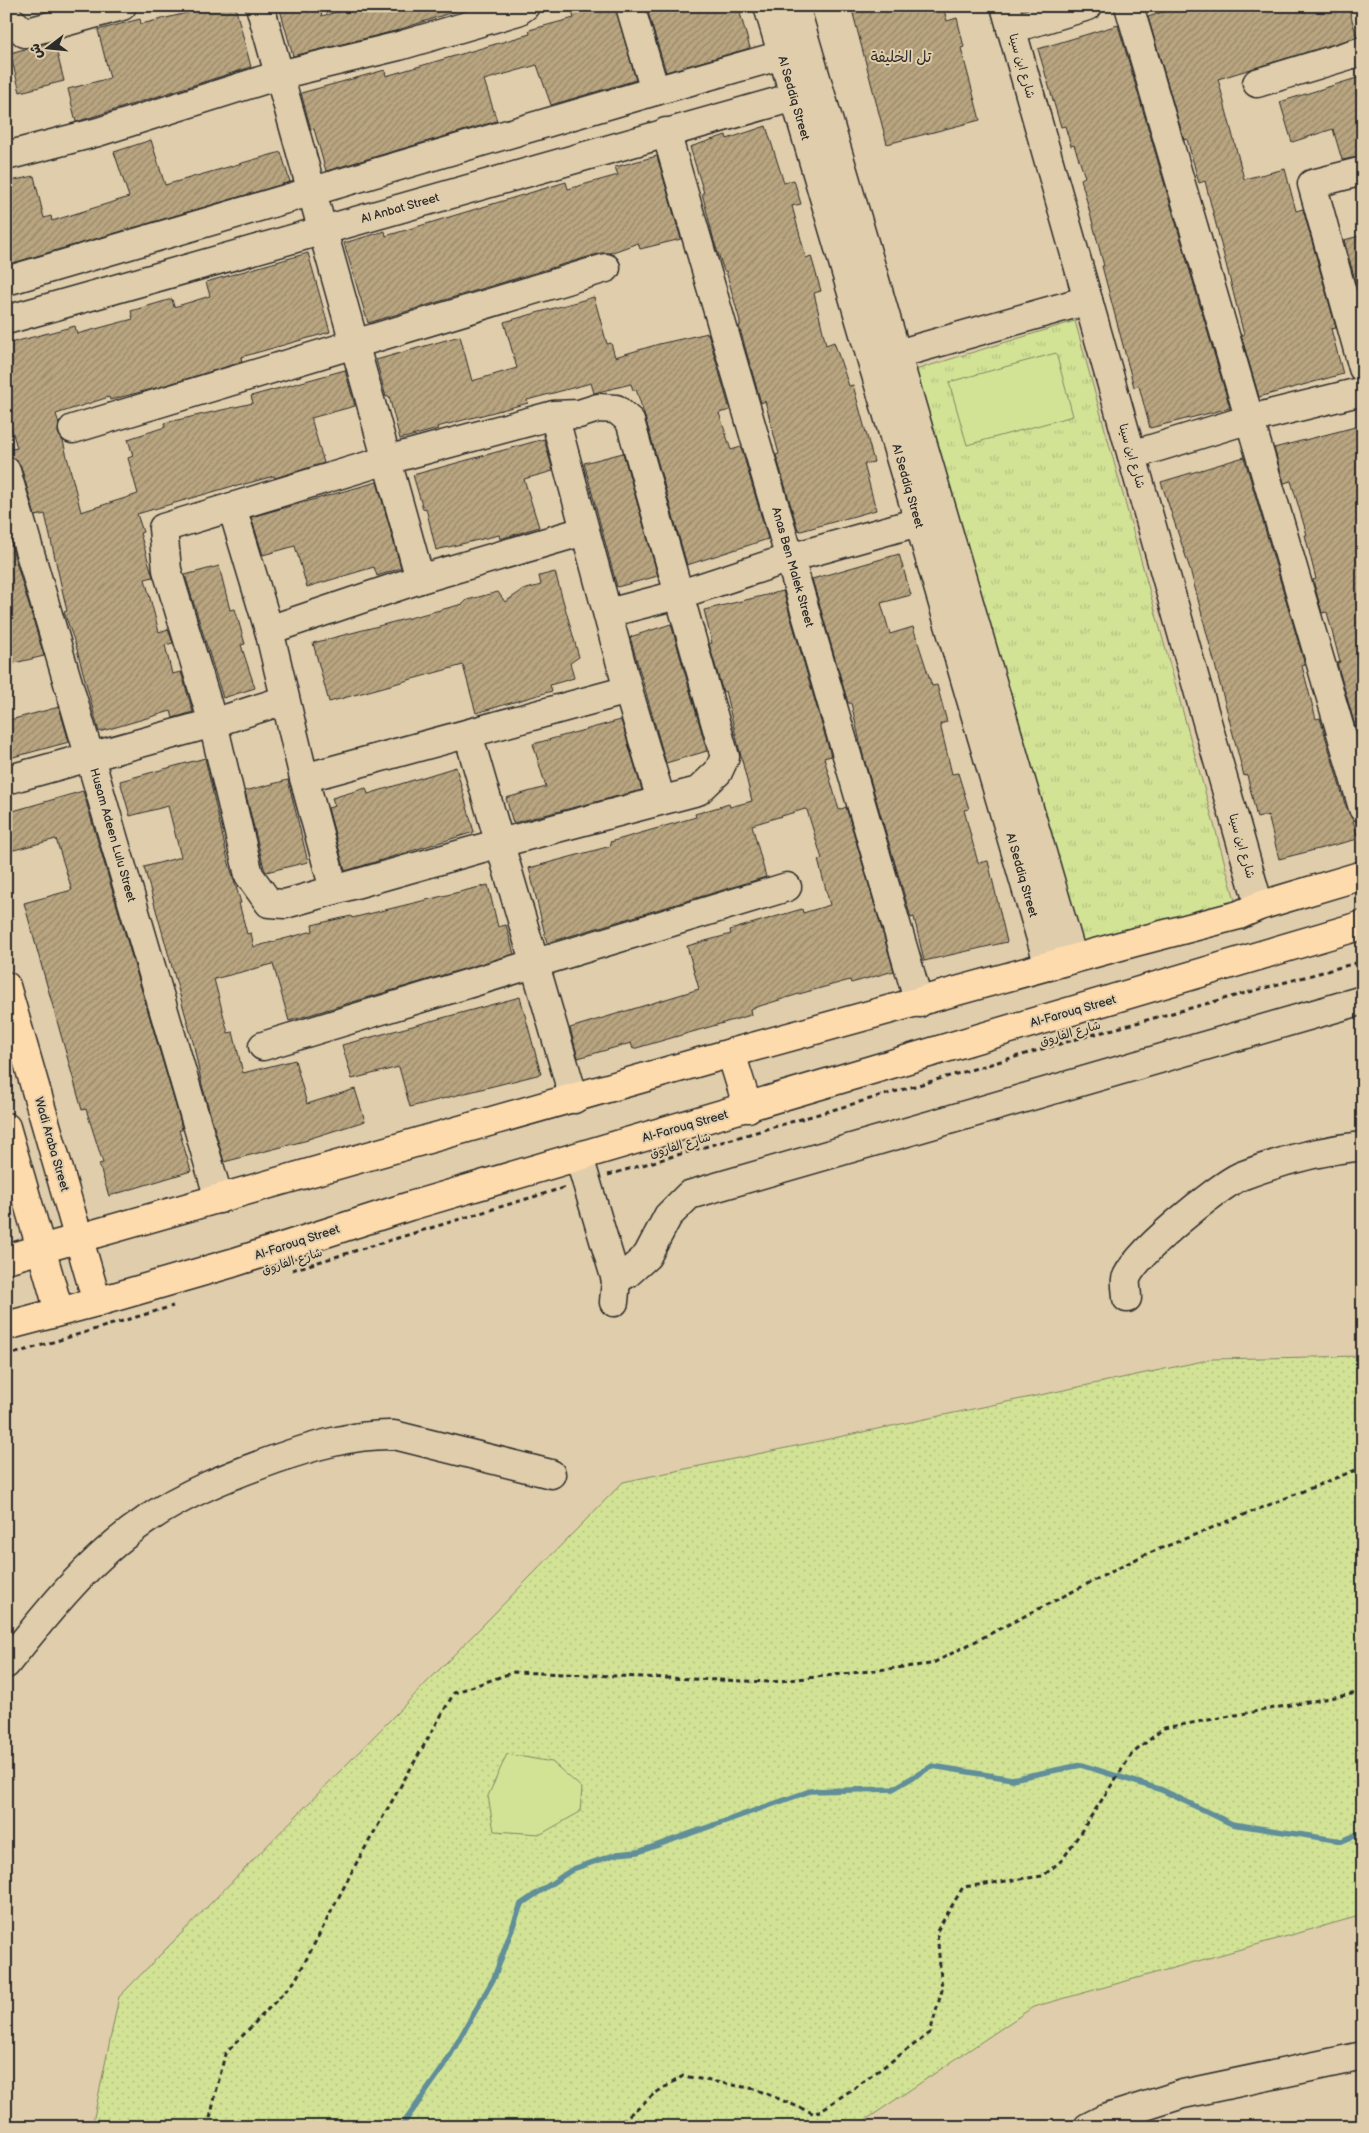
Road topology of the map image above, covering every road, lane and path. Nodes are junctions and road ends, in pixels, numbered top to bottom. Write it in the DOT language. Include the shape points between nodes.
graph roads {
  1 [pos="122,6"];
  2 [pos="260,6"];
  3 [pos="525,6"];
  4 [pos="630,6"];
  5 [pos="768,6"];
  6 [pos="795,6"];
  7 [pos="1088,6"];
  8 [pos="1129,6"];
  9 [pos="74,13"];
  10 [pos="6,16"];
  11 [pos="1008,17"];
  12 [pos="1363,51"];
  13 [pos="782,55"];
  14 [pos="279,75"];
  15 [pos="1257,83"];
  16 [pos="655,90"];
  17 [pos="794,97"];
  18 [pos="666,132"];
  19 [pos="6,156"];
  20 [pos="1363,171"];
  21 [pos="312,192"];
  22 [pos="323,230"];
  23 [pos="606,268"];
  24 [pos="6,280"];
  25 [pos="1088,300"];
  26 [pos="6,320"];
  27 [pos="355,344"];
  28 [pos="884,357"];
  29 [pos="1363,368"];
  30 [pos="1363,390"];
  31 [pos="554,415"];
  32 [pos="1250,420"];
  33 [pos="73,430"];
  34 [pos="1132,455"];
  35 [pos="387,460"];
  36 [pos="6,471"];
  37 [pos="232,507"];
  38 [pos="918,522"];
  39 [pos="584,531"];
  40 [pos="790,558"];
  41 [pos="420,579"];
  42 [pos="681,594"];
  43 [pos="608,613"];
  44 [pos="269,630"];
  45 [pos="628,690"];
  46 [pos="284,700"];
  47 [pos="213,723"];
  48 [pos="468,734"];
  49 [pos="90,756"];
  50 [pos="304,778"];
  51 [pos="6,780"];
  52 [pos="661,800"];
  53 [pos="1363,808"];
  54 [pos="500,843"];
  55 [pos="1363,875"];
  56 [pos="787,887"];
  57 [pos="334,890"];
  58 [pos="1259,906"];
  59 [pos="1363,925"];
  60 [pos="1363,961"];
  61 [pos="1061,963"];
  62 [pos="535,964"];
  63 [pos="6,986"];
  64 [pos="1363,1000"];
  65 [pos="919,1002"];
  66 [pos="263,1046"];
  67 [pos="731,1054"];
  68 [pos="574,1099"];
  69 [pos="748,1108"];
  70 [pos="6,1127"];
  71 [pos="1363,1146"];
  72 [pos="583,1169"];
  73 [pos="219,1199"];
  74 [pos="79,1239"];
  75 [pos="41,1249"];
  76 [pos="6,1259"];
  77 [pos="292,1270"];
  78 [pos="1127,1298"];
  79 [pos="98,1302"];
  80 [pos="177,1305"];
  81 [pos="59,1311"];
  82 [pos="6,1326"];
  83 [pos="6,1356"];
  84 [pos="1363,1467"];
  85 [pos="552,1474"];
  86 [pos="6,1664"];
  87 [pos="1363,1692"];
  88 [pos="1363,2056"];
  89 [pos="208,2127"];
  90 [pos="615,2127"];
  91 [pos="1088,2127"];
  1 -- 9 [label="street"];
  2 -- 14 [label="street"];
  3 -- 14 [label="street" via="518,11 399,46"];
  4 -- 16 [label="street"];
  5 -- 13 [label="street, Al Seddiq Street"];
  6 -- 28 [label="street, Al Seddiq Street"];
  7 -- 11 [label="street"];
  8 -- 32 [label="street"];
  9 -- 10 [label="street" via="25,33"];
  11 -- 25 [label="street, شارع ابن سينا"];
  12 -- 15 [label="street"];
  13 -- 16 [label="street"];
  13 -- 17 [label="street, Al Seddiq Street"];
  14 -- 19 [label="street" via="98,132"];
  14 -- 21 [label="street"];
  16 -- 21 [label="street"];
  17 -- 18 [label="street, Al Anbat Street"];
  17 -- 28 [label="street, Al Seddiq Street"];
  18 -- 22 [label="street, Al Anbat Street"];
  18 -- 40 [label="street, Anas Ben Malek Street"];
  20 -- 29 [label="street" via="1312,184"];
  21 -- 22 [label="street"];
  21 -- 24 [label="street"];
  22 -- 26 [label="street, Al Anbat Street"];
  22 -- 27 [label="street"];
  23 -- 27 [label="street"];
  25 -- 28 [label="street"];
  25 -- 34 [label="street, شارع ابن سينا"];
  27 -- 33 [label="street"];
  27 -- 35 [label="street"];
  28 -- 38 [label="street, Al Seddiq Street"];
  28 -- 61 [label="street, Al Seddiq Street"];
  30 -- 32 [label="street"];
  31 -- 35 [label="street"];
  31 -- 39 [label="street"];
  31 -- 42 [label="street" via="578,414 598,408 616,409 630,421"];
  32 -- 34 [label="street"];
  32 -- 53 [label="street"];
  34 -- 58 [label="street, شارع ابن سينا"];
  35 -- 37 [label="street"];
  35 -- 41 [label="street"];
  36 -- 49 [label="street, Husam Adeen Lulu Street"];
  37 -- 44 [label="street"];
  37 -- 47 [label="street" via="163,528 167,570"];
  38 -- 40 [label="street"];
  38 -- 61 [label="street, Al Seddiq Street"];
  39 -- 41 [label="street"];
  39 -- 43 [label="street"];
  40 -- 42 [label="street"];
  40 -- 65 [label="street, Anas Ben Malek Street"];
  41 -- 44 [label="street"];
  42 -- 43 [label="street"];
  42 -- 52 [label="street" via="726,757 718,772 698,791"];
  43 -- 45 [label="street"];
  44 -- 46 [label="street"];
  45 -- 48 [label="street"];
  45 -- 52 [label="street"];
  46 -- 47 [label="street"];
  46 -- 50 [label="street"];
  47 -- 49 [label="street"];
  47 -- 57 [label="street" via="248,875 259,891 269,903 285,904"];
  48 -- 50 [label="street"];
  48 -- 54 [label="street"];
  49 -- 51 [label="street"];
  49 -- 73 [label="street, Husam Adeen Lulu Street"];
  50 -- 57 [label="street"];
  52 -- 54 [label="street"];
  54 -- 57 [label="street"];
  54 -- 62 [label="street"];
  55 -- 58 [label="main road"];
  56 -- 62 [label="street"];
  58 -- 61 [label="main road" via="1239,915"];
  59 -- 69 [label="main road, Al-Farouq Street"];
  60 -- 72 [label="path, شارع الفاروق"];
  61 -- 65 [label="main road"];
  62 -- 66 [label="street"];
  62 -- 68 [label="street"];
  63 -- 74 [label="main road, Wadi Araba Street"];
  64 -- 72 [label="street" via="689,1195 668,1216 646,1256 615,1291"];
  65 -- 67 [label="main road"];
  67 -- 68 [label="main road"];
  67 -- 69 [label="main road"];
  68 -- 73 [label="main road"];
  69 -- 72 [label="main road, Al-Farouq Street"];
  70 -- 75 [label="main road"];
  71 -- 78 [label="street" via="1331,1149 1240,1177 1202,1202 1147,1250 1126,1279"];
  72 -- 77 [label="path, شارع الفاروق"];
  72 -- 79 [label="main road, Al-Farouq Street" via="410,1206"];
  73 -- 74 [label="main road"];
  74 -- 75 [label="main road"];
  74 -- 79 [label="main road, Wadi Araba Street"];
  75 -- 76 [label="main road"];
  75 -- 81 [label="main road"];
  79 -- 81 [label="main road, Al-Farouq Street"];
  80 -- 83 [label="path"];
  81 -- 82 [label="main road, Al-Farouq Street"];
  84 -- 89 [label="path" via="1142,1556 932,1664 771,1682 514,1672 454,1693 357,1862 295,1981 225,2054"];
  85 -- 86 [label="street" via="394,1435 325,1444 263,1464 199,1489 146,1519 68,1588"];
  87 -- 90 [label="path" via="1164,1728 1132,1754 1063,1859 1043,1876 963,1888 937,1931 942,1990 930,2032 815,2114 755,2089 683,2076 654,2094"];
  88 -- 91 [label="street" via="1183,2094 1104,2118"];
}
